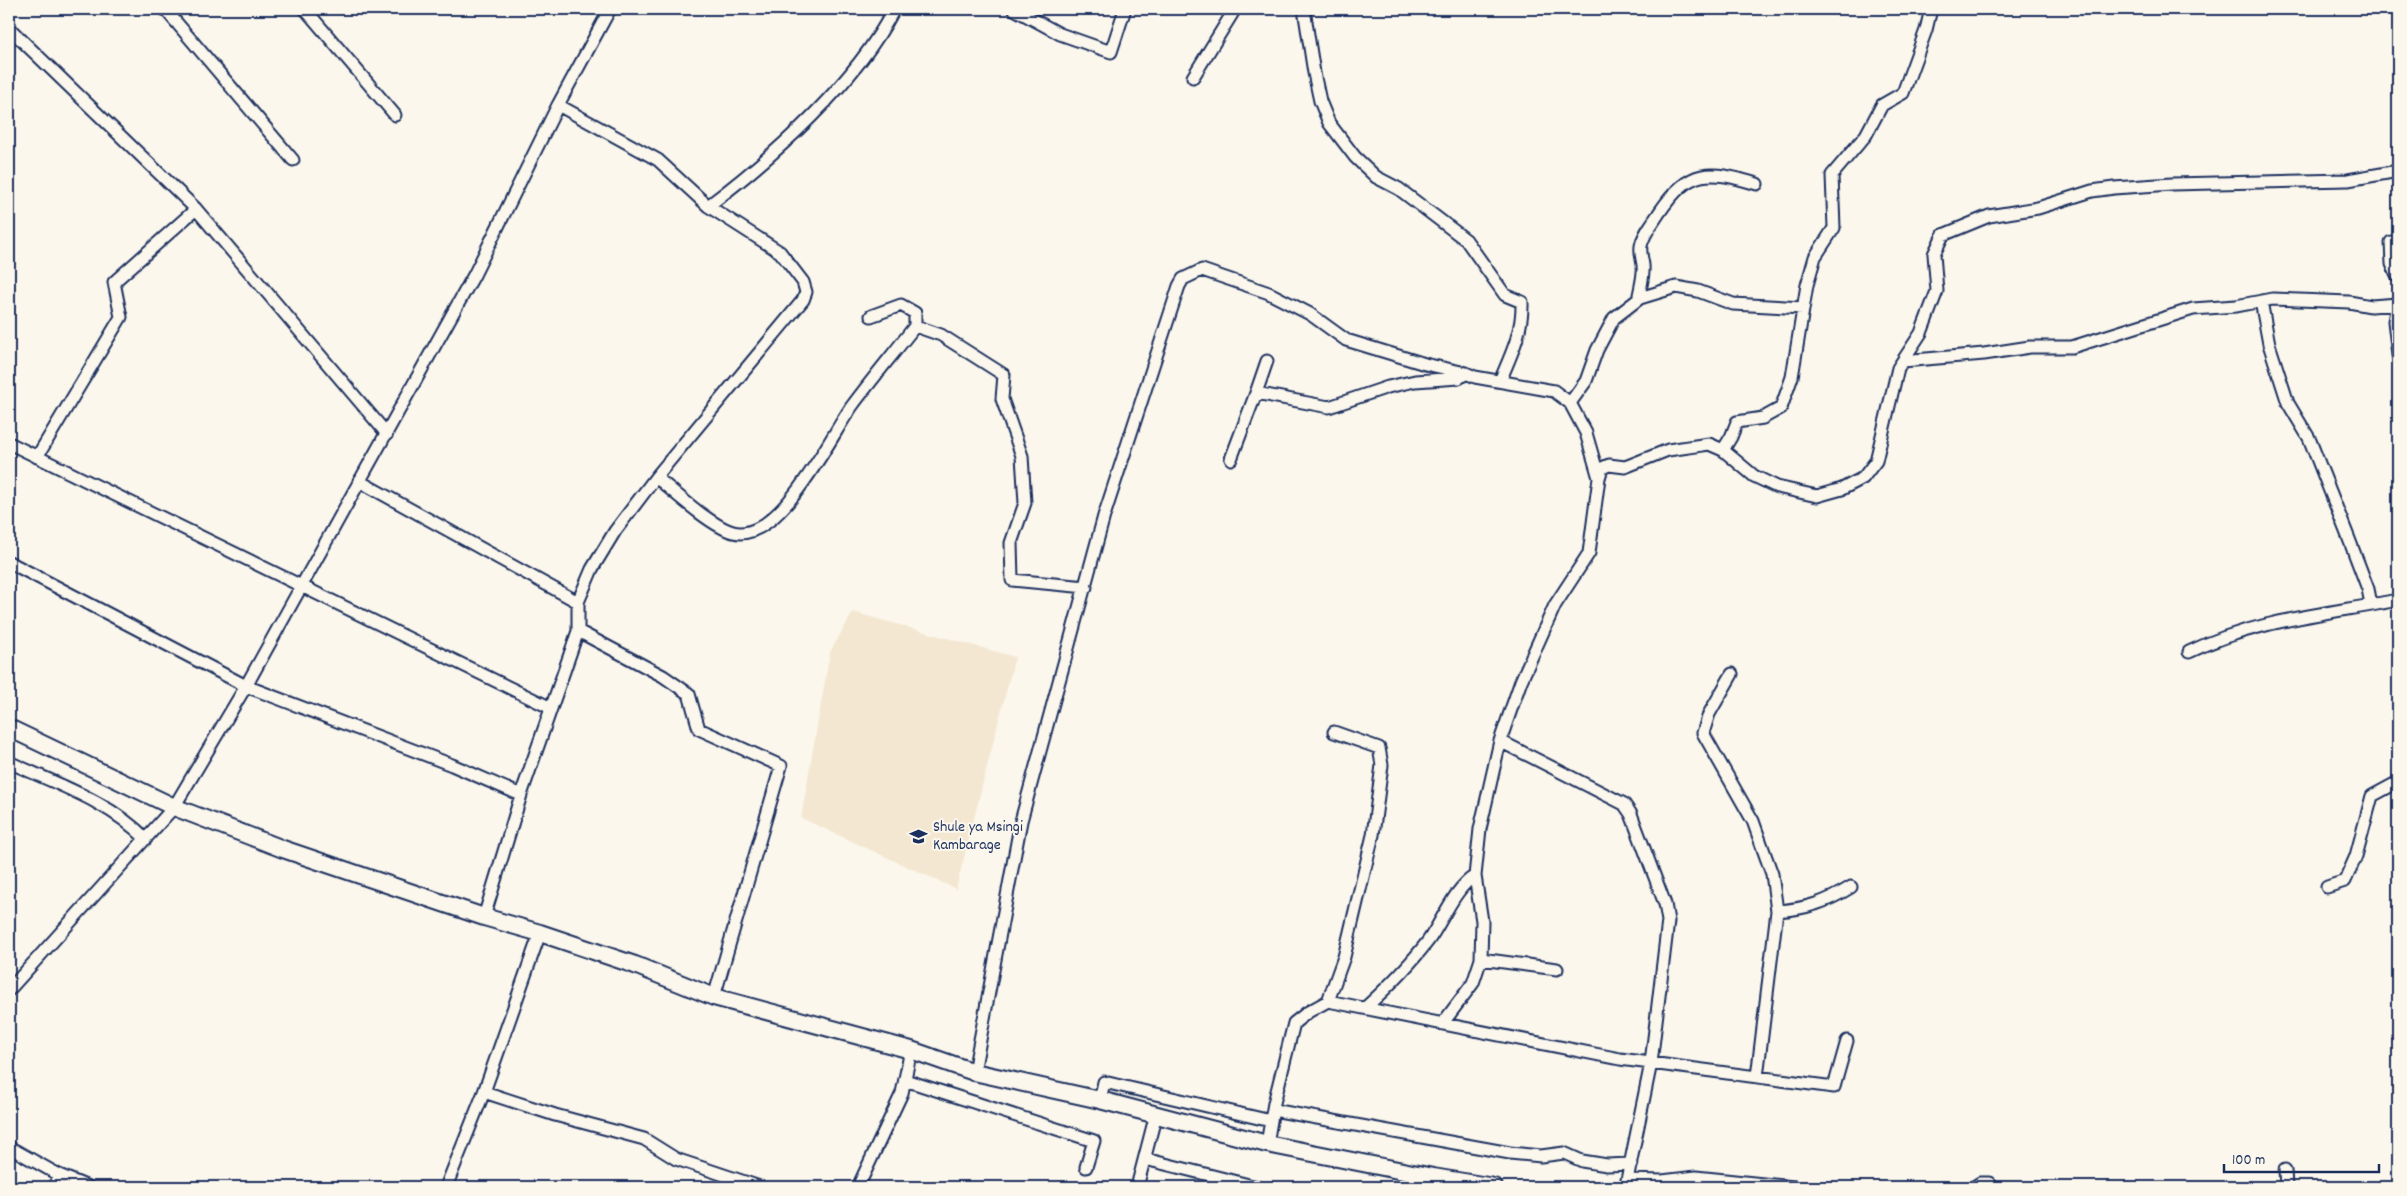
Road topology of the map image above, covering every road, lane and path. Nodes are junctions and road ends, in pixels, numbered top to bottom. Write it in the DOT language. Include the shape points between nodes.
graph roads {
  1 [pos="165,9"];
  2 [pos="305,9"];
  3 [pos="610,9"];
  4 [pos="894,9"];
  5 [pos="1014,9"];
  6 [pos="1125,9"];
  7 [pos="1235,9"];
  8 [pos="1304,9"];
  9 [pos="1931,9"];
  10 [pos="9,28"];
  11 [pos="1193,77"];
  12 [pos="558,105"];
  13 [pos="396,115"];
  14 [pos="293,160"];
  15 [pos="2398,171"];
  16 [pos="1757,184"];
  17 [pos="708,206"];
  18 [pos="196,209"];
  19 [pos="2393,240"];
  20 [pos="2398,277"];
  21 [pos="1640,298"];
  22 [pos="2398,300"];
  23 [pos="2261,301"];
  24 [pos="2398,304"];
  25 [pos="1803,308"];
  26 [pos="871,316"];
  27 [pos="915,326"];
  28 [pos="2398,355"];
  29 [pos="1266,361"];
  30 [pos="1903,361"];
  31 [pos="1466,373"];
  32 [pos="1500,381"];
  33 [pos="1256,393"];
  34 [pos="1570,403"];
  35 [pos="387,434"];
  36 [pos="9,443"];
  37 [pos="1723,450"];
  38 [pos="36,457"];
  39 [pos="1231,459"];
  40 [pos="656,477"];
  41 [pos="1599,478"];
  42 [pos="359,481"];
  43 [pos="9,562"];
  44 [pos="300,586"];
  45 [pos="1086,586"];
  46 [pos="2398,600"];
  47 [pos="578,602"];
  48 [pos="2371,604"];
  49 [pos="578,631"];
  50 [pos="2189,652"];
  51 [pos="1732,674"];
  52 [pos="246,686"];
  53 [pos="551,708"];
  54 [pos="9,728"];
  55 [pos="1334,732"];
  56 [pos="1500,742"];
  57 [pos="9,762"];
  58 [pos="2398,782"];
  59 [pos="520,795"];
  60 [pos="174,807"];
  61 [pos="146,839"];
  62 [pos="1475,876"];
  63 [pos="1851,886"];
  64 [pos="2328,888"];
  65 [pos="1777,910"];
  66 [pos="484,917"];
  67 [pos="540,932"];
  68 [pos="1481,959"];
  69 [pos="1557,968"];
  70 [pos="9,990"];
  71 [pos="714,997"];
  72 [pos="1328,1001"];
  73 [pos="1365,1008"];
  74 [pos="1443,1023"];
  75 [pos="1847,1041"];
  76 [pos="911,1050"];
  77 [pos="1651,1063"];
  78 [pos="974,1072"];
  79 [pos="1758,1077"];
  80 [pos="905,1080"];
  81 [pos="484,1092"];
  82 [pos="1100,1100"];
  83 [pos="1156,1114"];
  84 [pos="1272,1115"];
  85 [pos="1267,1144"];
  86 [pos="9,1148"];
  87 [pos="1144,1158"];
  88 [pos="1631,1164"];
  89 [pos="1086,1166"];
  90 [pos="2285,1170"];
  91 [pos="59,1175"];
  92 [pos="1989,1183"];
  93 [pos="1626,1184"];
  94 [pos="54,1187"];
  95 [pos="88,1187"];
  96 [pos="446,1187"];
  97 [pos="760,1187"];
  98 [pos="858,1187"];
  99 [pos="1137,1187"];
  100 [pos="1257,1187"];
  101 [pos="1494,1187"];
  102 [pos="1794,1187"];
  103 [pos="1974,1187"];
  104 [pos="2286,1187"];
  1 -- 14 [label="street"];
  2 -- 13 [label="street"];
  3 -- 12 [label="street"];
  4 -- 17 [label="street" via="849,76 759,168"];
  5 -- 6 [label="street" via="1060,34 1111,52"];
  7 -- 11 [label="street"];
  8 -- 32 [label="street" via="1320,101 1329,123 1355,157 1376,177 1399,189 1466,240 1505,295 1522,302 1523,318 1517,341"];
  9 -- 25 [label="street" via="1903,93 1882,105 1866,135 1832,175 1834,228 1815,256"];
  10 -- 18 [label="street"];
  12 -- 17 [label="street" via="658,160"];
  12 -- 35 [label="street" via="474,275"];
  15 -- 30 [label="street" via="2348,180 2114,188 2038,208 1989,216 1943,235 1934,254 1937,291 1921,333"];
  16 -- 21 [label="street" via="1726,175 1707,174 1682,185 1671,195 1641,246 1643,278"];
  17 -- 40 [label="street" via="780,252 803,282 806,292 803,300"];
  18 -- 35 [label="street"];
  18 -- 38 [label="street" via="114,282 121,316"];
  19 -- 20 [label="street" via="2392,264"];
  21 -- 25 [label="street" via="1676,287 1698,290 1733,304"];
  21 -- 34 [label="street" via="1614,318 1597,350 1586,381"];
  22 -- 24 [label="street"];
  23 -- 24 [label="street" via="2294,299 2371,306"];
  23 -- 30 [label="street" via="2193,309 2072,347 2030,346 1984,354"];
  23 -- 48 [label="street" via="2269,344 2288,403 2309,438"];
  24 -- 28 [label="street" via="2394,321"];
  25 -- 37 [label="street" via="1792,376 1780,408 1763,418 1737,422"];
  26 -- 27 [label="street" via="901,305 915,314"];
  27 -- 40 [label="street" via="852,407 807,480 762,527 743,533 732,532"];
  27 -- 45 [label="street" via="941,335 1004,375 1002,399 1022,456 1025,503 1011,543 1012,580"];
  29 -- 33 [label="street"];
  30 -- 37 [label="street" via="1898,368 1876,461 1870,471 1855,483 1817,496 1777,487 1754,476"];
  31 -- 32 [label="street"];
  31 -- 33 [label="street" via="1459,378 1414,381 1388,387 1329,408"];
  31 -- 45 [label="street" via="1346,340 1310,314 1227,277 1202,270 1183,279 1104,516"];
  32 -- 34 [label="street" via="1554,391"];
  33 -- 39 [label="street"];
  34 -- 41 [label="street" via="1586,433"];
  35 -- 42 [label="street"];
  36 -- 38 [label="street"];
  37 -- 41 [label="street" via="1709,444 1683,446 1625,467 1609,465 1602,468"];
  38 -- 44 [label="street"];
  40 -- 47 [label="street" via="601,554"];
  41 -- 56 [label="street" via="1589,553 1555,605 1521,681"];
  42 -- 44 [label="street"];
  42 -- 47 [label="street"];
  43 -- 52 [label="street"];
  44 -- 52 [label="street"];
  44 -- 53 [label="street"];
  45 -- 78 [label="street" via="1021,821"];
  46 -- 48 [label="street"];
  47 -- 49 [label="street"];
  48 -- 50 [label="street" via="2279,622 2213,640"];
  49 -- 53 [label="street"];
  49 -- 71 [label="street" via="663,676 689,694 699,729 781,766"];
  51 -- 65 [label="street" via="1709,714 1703,733 1753,821 1772,874"];
  52 -- 59 [label="street" via="452,765"];
  52 -- 60 [label="street"];
  53 -- 59 [label="street"];
  54 -- 60 [label="main road"];
  55 -- 72 [label="street" via="1379,748 1382,765 1374,835 1344,957"];
  56 -- 62 [label="street" via="1480,829"];
  56 -- 77 [label="street" via="1608,795 1624,804 1631,814 1665,904 1668,921"];
  57 -- 61 [label="street" via="102,805"];
  58 -- 64 [label="street" via="2372,796 2356,856 2345,881"];
  59 -- 66 [label="street"];
  60 -- 61 [label="street"];
  60 -- 66 [label="main road"];
  61 -- 70 [label="street"];
  62 -- 68 [label="street" via="1482,921"];
  62 -- 73 [label="street" via="1459,891 1403,973"];
  63 -- 65 [label="street" via="1830,900 1800,909"];
  65 -- 79 [label="street"];
  66 -- 67 [label="main road"];
  67 -- 71 [label="main road"];
  67 -- 81 [label="street"];
  68 -- 69 [label="street"];
  68 -- 74 [label="street" via="1473,983"];
  71 -- 76 [label="main road"];
  72 -- 73 [label="street"];
  72 -- 84 [label="street" via="1294,1023"];
  73 -- 74 [label="street"];
  74 -- 77 [label="street"];
  75 -- 79 [label="street" via="1834,1088"];
  76 -- 78 [label="main road"];
  76 -- 80 [label="street"];
  77 -- 79 [label="street"];
  77 -- 88 [label="street"];
  78 -- 82 [label="main road"];
  80 -- 89 [label="street" via="1094,1141"];
  80 -- 98 [label="street"];
  81 -- 96 [label="street"];
  81 -- 97 [label="street" via="644,1139 676,1159"];
  82 -- 83 [label="main road"];
  82 -- 84 [label="street" via="1104,1082"];
  83 -- 85 [label="main road"];
  83 -- 87 [label="street"];
  84 -- 85 [label="street"];
  84 -- 88 [label="street" via="1510,1153 1564,1154 1607,1165"];
  85 -- 101 [label="main road" via="1433,1178"];
  86 -- 91 [label="street"];
  87 -- 99 [label="street"];
  87 -- 100 [label="street"];
  88 -- 93 [label="street"];
  90 -- 104 [label="street"];
  91 -- 94 [label="street"];
  91 -- 95 [label="street"];
  92 -- 103 [label="street"];
  93 -- 102 [label="street" via="1696,1177"];
}
